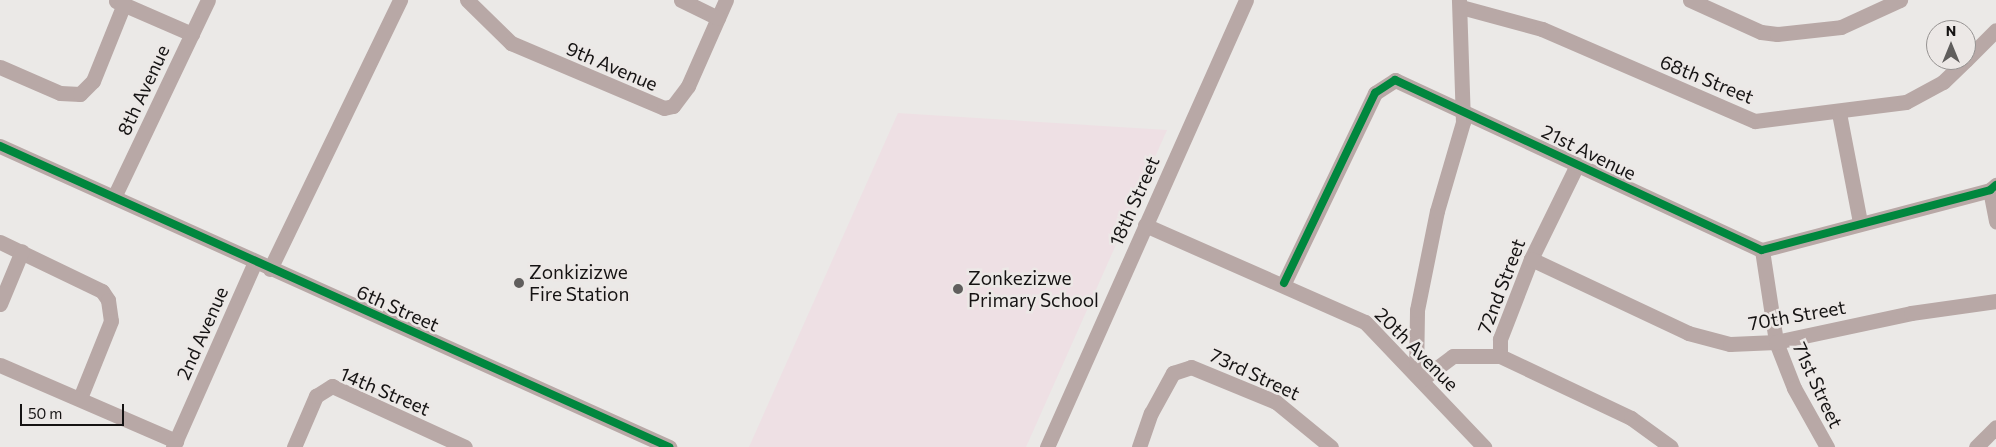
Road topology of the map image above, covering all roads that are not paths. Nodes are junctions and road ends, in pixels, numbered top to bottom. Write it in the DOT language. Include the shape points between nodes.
graph roads {
  1 [pos="208,0"];
  2 [pos="400,0"];
  3 [pos="467,0"];
  4 [pos="681,0"];
  5 [pos="726,0"];
  6 [pos="1246,0"];
  7 [pos="1690,0"];
  8 [pos="1900,0"];
  9 [pos="120,2"];
  10 [pos="1460,4"];
  11 [pos="718,18"];
  12 [pos="1996,30"];
  13 [pos="192,34"];
  14 [pos="1976,50"];
  15 [pos="0,66"];
  16 [pos="1953,70"];
  17 [pos="1461,107"];
  18 [pos="1839,113"];
  19 [pos="0,146"];
  20 [pos="1577,164"];
  21 [pos="1993,187"];
  22 [pos="114,197"];
  23 [pos="1996,221"];
  24 [pos="1860,222"];
  25 [pos="1145,225"];
  26 [pos="0,242"];
  27 [pos="22,250"];
  28 [pos="1762,250"];
  29 [pos="1531,259"];
  30 [pos="255,262"];
  31 [pos="270,269"];
  32 [pos="1284,283"];
  33 [pos="1996,301"];
  34 [pos="0,304"];
  35 [pos="1776,342"];
  36 [pos="1500,356"];
  37 [pos="0,365"];
  38 [pos="1418,378"];
  39 [pos="80,398"];
  40 [pos="1996,427"];
  41 [pos="174,444"];
  42 [pos="1482,446"];
  43 [pos="1823,446"];
  44 [pos="294,447"];
  45 [pos="465,447"];
  46 [pos="669,447"];
  47 [pos="1047,447"];
  48 [pos="1139,447"];
  49 [pos="1331,447"];
  50 [pos="1671,447"];
  51 [pos="1976,447"];
  1 -- 13 [label="street, 8th Avenue"];
  2 -- 31 [label="street"];
  3 -- 11 [label="street, 9th Avenue" via="511,43 664,108 673,106 688,86"];
  4 -- 11 [label="street"];
  5 -- 11 [label="street, 9th Avenue"];
  6 -- 25 [label="street, 18th Street"];
  7 -- 8 [label="street" via="1761,32 1777,34 1841,27"];
  9 -- 13 [label="street"];
  9 -- 15 [label="street" via="93,81 80,94 60,93"];
  10 -- 17 [label="street"];
  10 -- 18 [label="street, 68th Street" via="1542,30 1738,117 1773,121"];
  12 -- 14 [label="street, 68th Street"];
  13 -- 22 [label="street, 8th Avenue"];
  16 -- 18 [label="street, 68th Street" via="1923,94"];
  17 -- 20 [label="street, 21st Avenue"];
  17 -- 32 [label="street, 21st Avenue" via="1405,81 1381,85"];
  17 -- 38 [label="street" via="1463,122 1437,210 1417,310"];
  18 -- 24 [label="street"];
  19 -- 22 [label="street, 6th Street"];
  20 -- 28 [label="street, 21st Avenue"];
  20 -- 29 [label="street, 72nd Street"];
  21 -- 23 [label="street"];
  21 -- 24 [label="street"];
  22 -- 30 [label="street, 6th Street"];
  24 -- 28 [label="street"];
  25 -- 32 [label="street, 20th Avenue"];
  25 -- 47 [label="street, 18th Street"];
  26 -- 27 [label="street"];
  27 -- 34 [label="street"];
  27 -- 39 [label="street" via="102,291 108,300 111,321"];
  28 -- 35 [label="street, 71st Street"];
  29 -- 35 [label="street, 70th Street" via="1709,340"];
  29 -- 36 [label="street, 72nd Street" via="1500,339"];
  30 -- 31 [label="street, 6th Street"];
  30 -- 41 [label="street, 2nd Avenue"];
  31 -- 46 [label="street, 6th Street"];
  32 -- 38 [label="street, 20th Avenue" via="1365,322"];
  33 -- 35 [label="street, 70th Street" via="1911,313"];
  35 -- 43 [label="street, 71st Street"];
  36 -- 38 [label="street" via="1453,356"];
  36 -- 50 [label="street, 72nd Street" via="1631,418"];
  37 -- 39 [label="street"];
  38 -- 42 [label="street, 20th Avenue"];
  39 -- 41 [label="street"];
  40 -- 51 [label="street"];
  44 -- 45 [label="street, 14th Street" via="316,396 332,386"];
  48 -- 49 [label="street, 73rd Street" via="1150,413 1173,373 1191,367 1276,402"];
}
